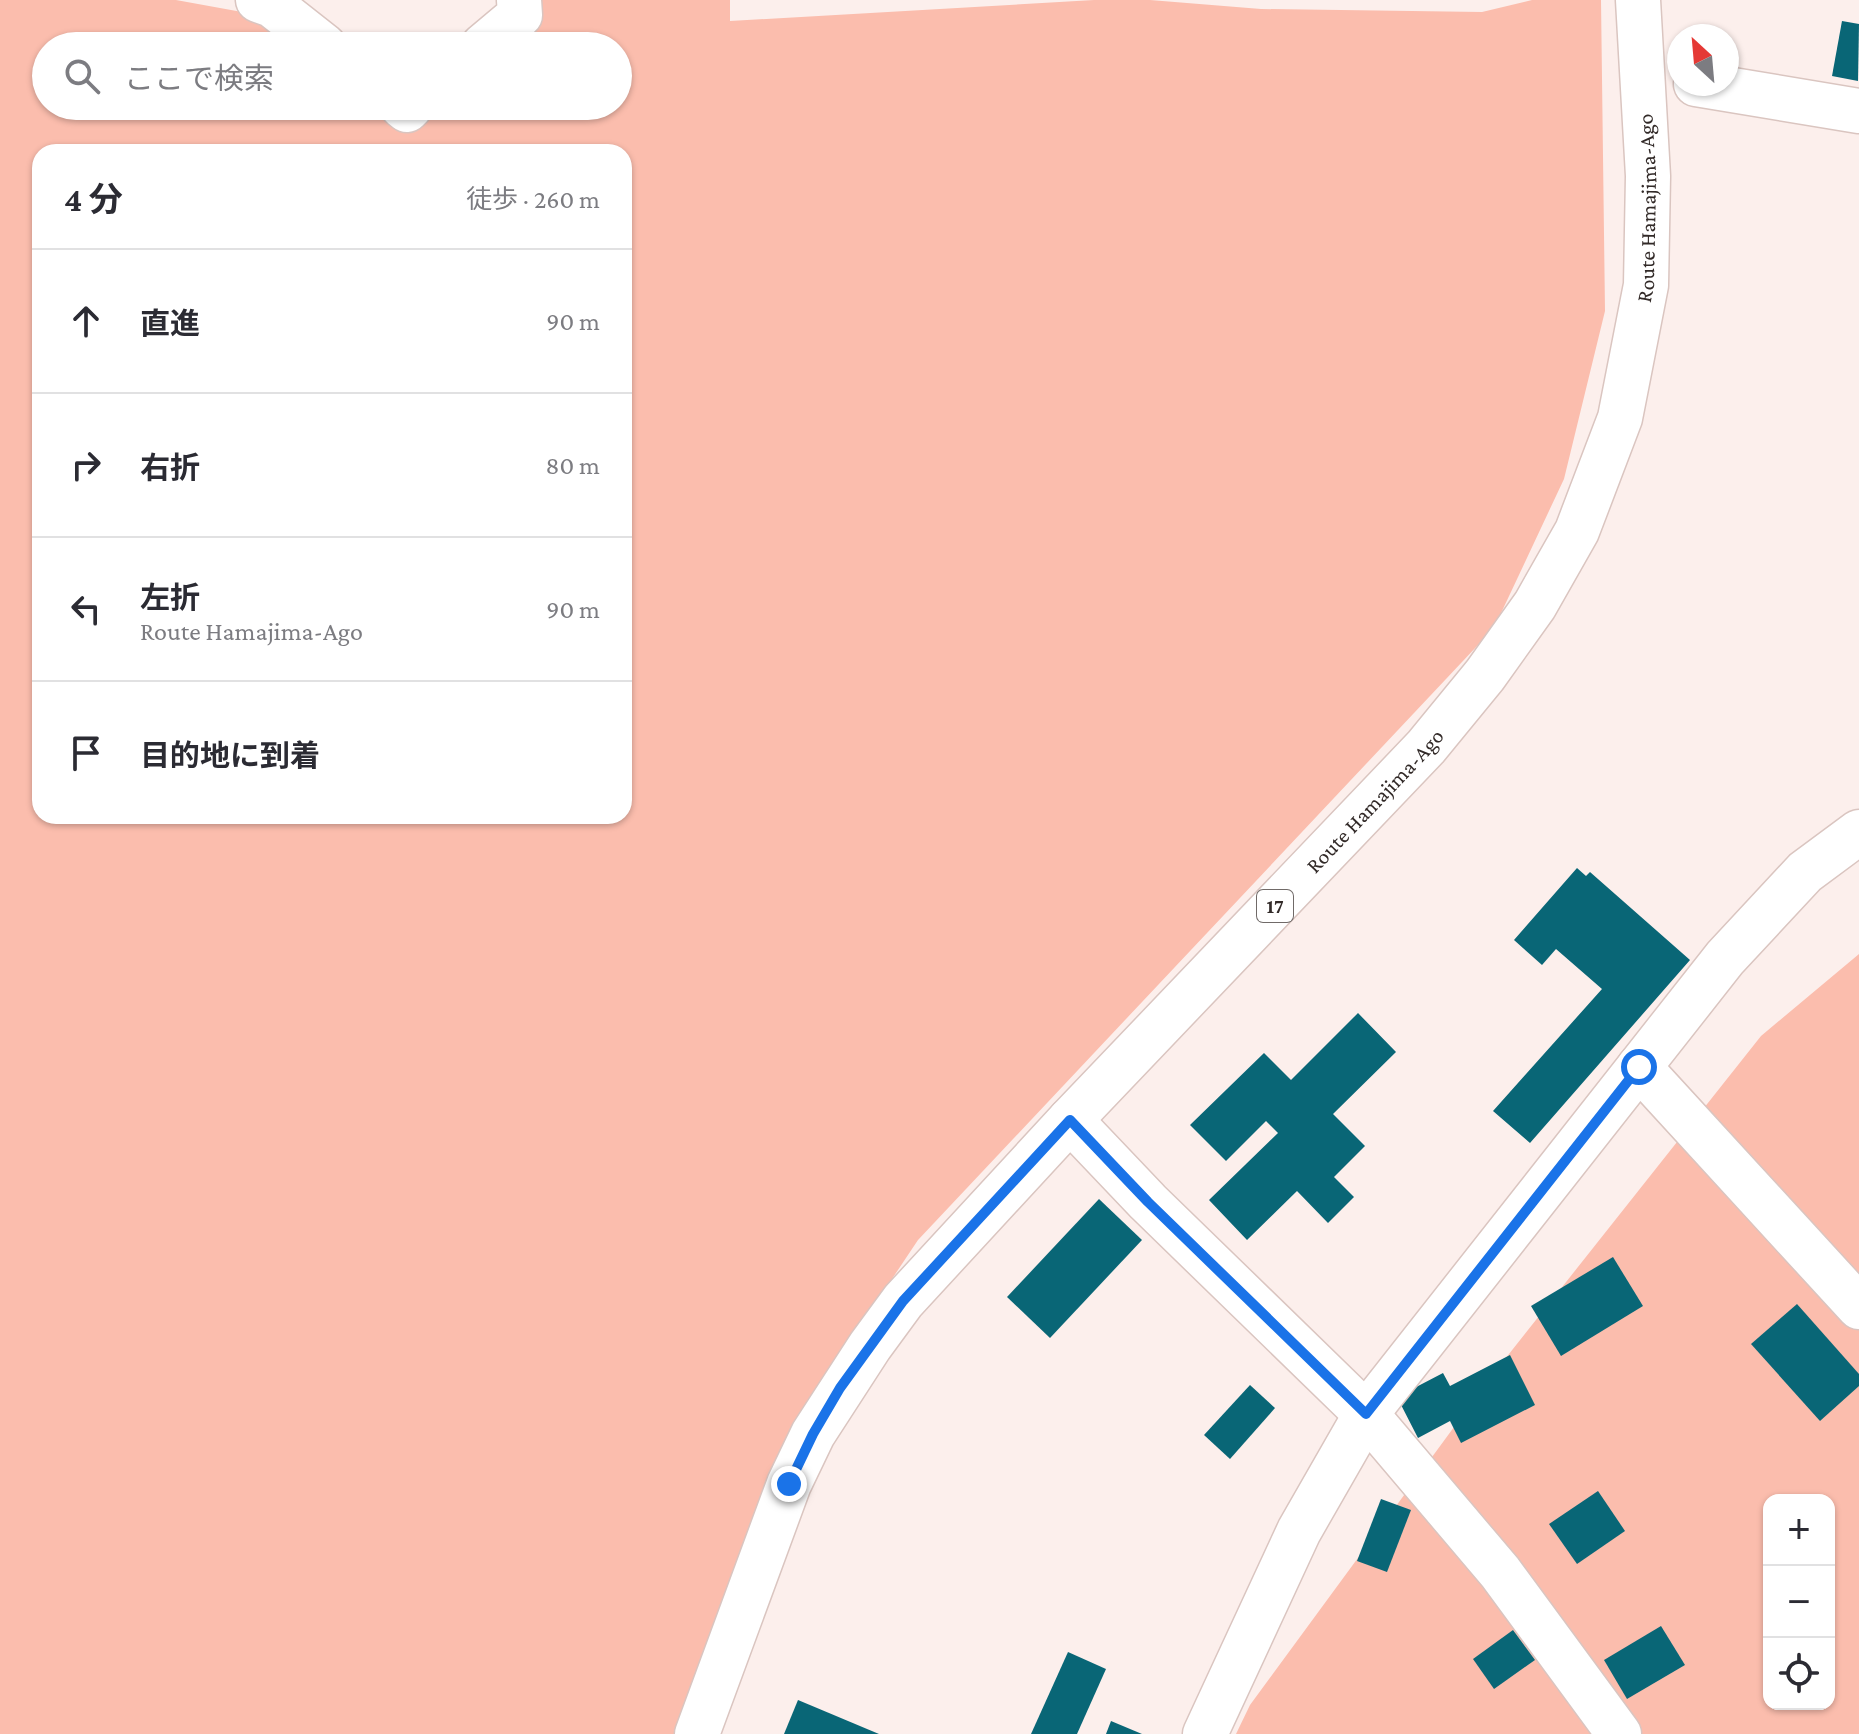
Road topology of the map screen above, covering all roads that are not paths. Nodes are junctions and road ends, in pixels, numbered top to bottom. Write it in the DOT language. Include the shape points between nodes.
graph roads {
  1 [pos="258,0"];
  2 [pos="519,0"];
  3 [pos="1638,0"];
  4 [pos="306,32"];
  5 [pos="500,32"];
  6 [pos="1661,78"];
  7 [pos="1739,91"];
  8 [pos="1859,111"];
  9 [pos="1859,832"];
  10 [pos="1639,1067"];
  11 [pos="1070,1120"];
  12 [pos="1859,1307"];
  13 [pos="1366,1414"];
  14 [pos="697,1734"];
  15 [pos="1205,1734"];
  16 [pos="1619,1734"];
  1 -- 4 [label="main road"];
  2 -- 5 [label="main road" via="520,15"];
  3 -- 6 [label="main road, Route Hamajima-Ago / 17"];
  6 -- 11 [label="main road, Route Hamajima-Ago / 17" via="1648,176 1646,285 1620,418 1577,531 1535,605 1426,747"];
  7 -- 8 [label="main road"];
  9 -- 10 [label="main road" via="1805,872 1725,958"];
  10 -- 12 [label="main road"];
  10 -- 13 [label="main road"];
  11 -- 13 [label="main road"];
  11 -- 14 [label="main road, Route Hamajima-Ago / 17" via="903,1301 840,1388 789,1484"];
  13 -- 15 [label="main road" via="1299,1531"];
  13 -- 16 [label="main road" via="1500,1572"];
}
